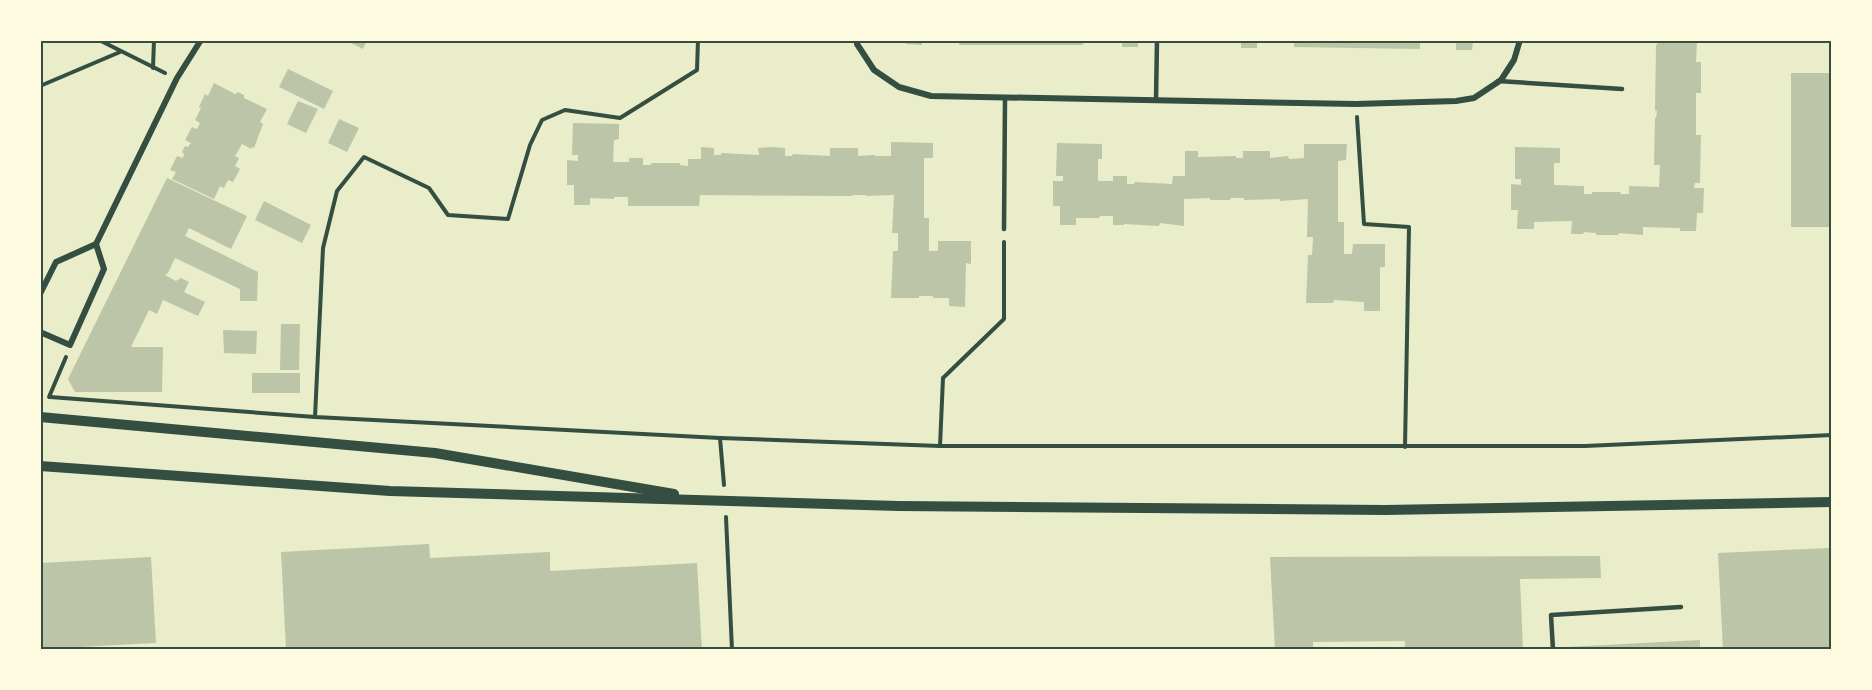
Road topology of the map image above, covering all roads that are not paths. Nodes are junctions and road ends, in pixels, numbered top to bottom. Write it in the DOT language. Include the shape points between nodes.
graph roads {
  1 [pos="201,40"];
  2 [pos="857,40"];
  3 [pos="1157,40"];
  4 [pos="1520,40"];
  5 [pos="1498,81"];
  6 [pos="1622,89"];
  7 [pos="1005,98"];
  8 [pos="1156,100"];
  9 [pos="1004,229"];
  10 [pos="96,244"];
  11 [pos="40,294"];
  12 [pos="40,332"];
  13 [pos="41,417"];
  14 [pos="40,466"];
  15 [pos="725,502"];
  16 [pos="1832,502"];
  17 [pos="1682,608"];
  18 [pos="1553,650"];
  1 -- 10 [label="street" via="177,78"];
  2 -- 7 [label="street" via="874,70 899,87 931,96"];
  3 -- 8 [label="lane"];
  4 -- 5 [label="street" via="1514,60"];
  5 -- 6 [label="lane"];
  5 -- 8 [label="street" via="1473,98 1456,101 1356,104"];
  7 -- 8 [label="street"];
  7 -- 9 [label="lane"];
  10 -- 11 [label="street" via="56,262"];
  10 -- 12 [label="street" via="104,269 70,345"];
  13 -- 15 [label="street" via="435,453"];
  14 -- 15 [label="street" via="390,490"];
  15 -- 16 [label="street" via="1385,510"];
  17 -- 18 [label="lane" via="1551,615"];
}
